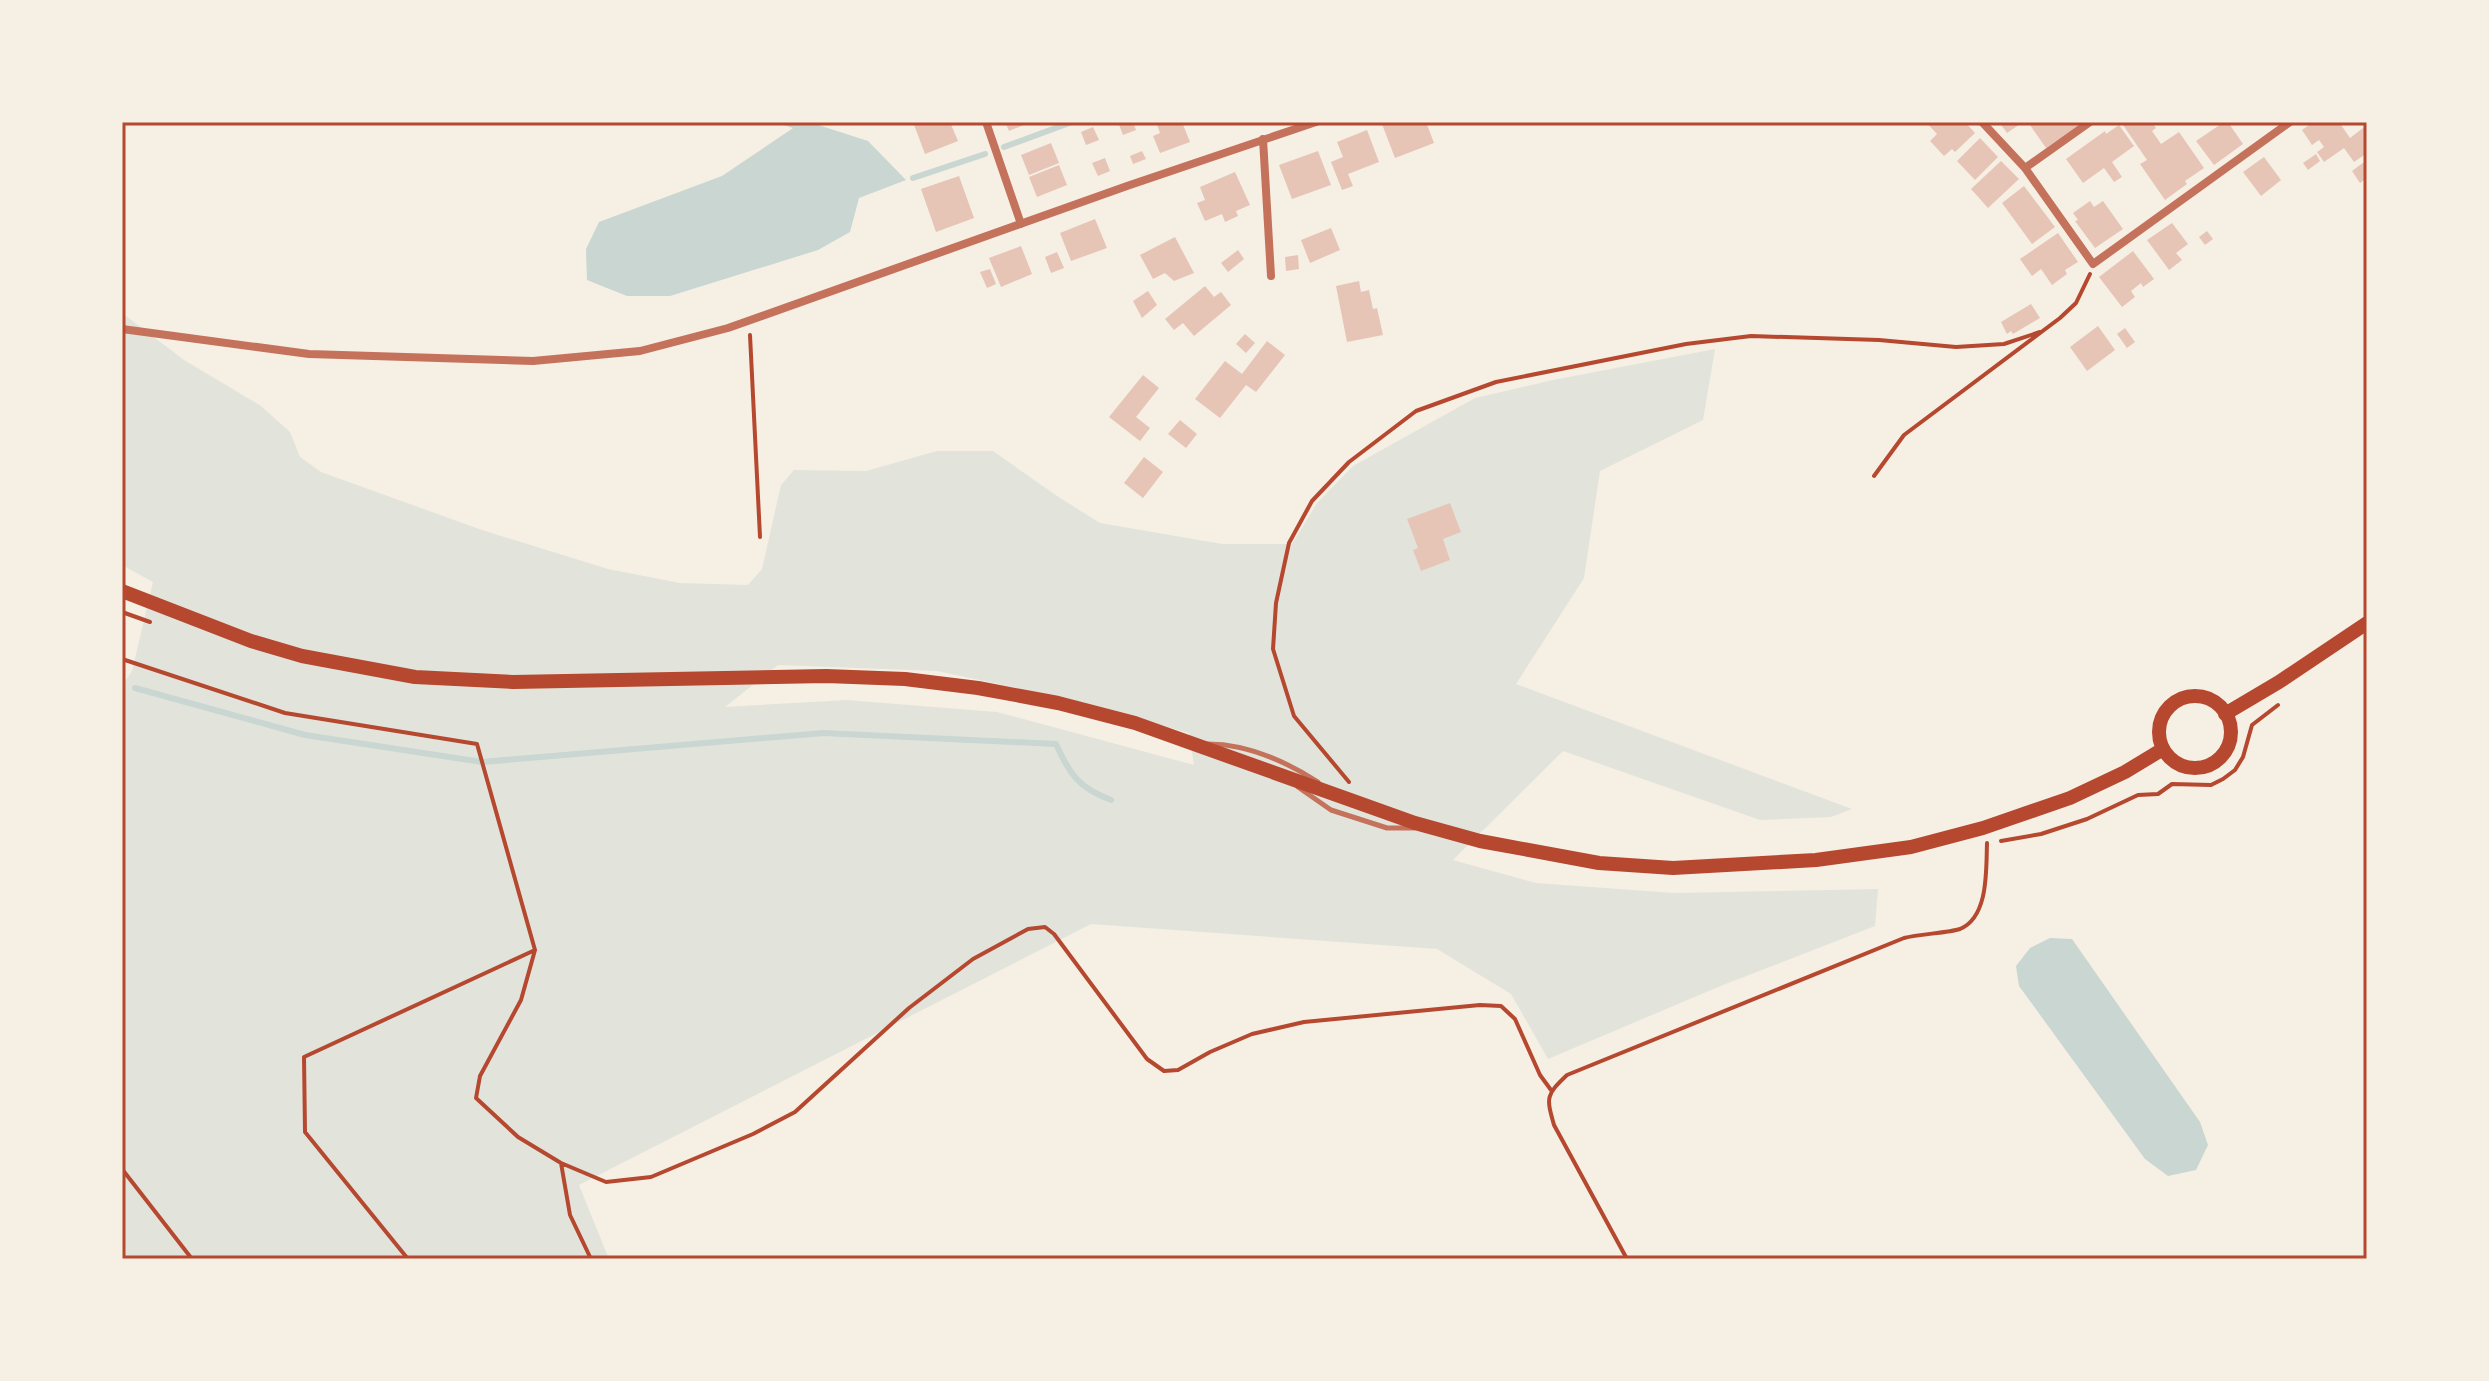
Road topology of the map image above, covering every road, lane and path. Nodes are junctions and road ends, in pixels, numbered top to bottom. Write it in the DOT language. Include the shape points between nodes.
graph roads {
  1 [pos="986,122"];
  2 [pos="1316,122"];
  3 [pos="1982,122"];
  4 [pos="2090,122"];
  5 [pos="2290,122"];
  6 [pos="1263,139"];
  7 [pos="2025,168"];
  8 [pos="1021,224"];
  9 [pos="2093,264"];
  10 [pos="1271,276"];
  11 [pos="749,320"];
  12 [pos="122,329"];
  13 [pos="2040,332"];
  14 [pos="1874,476"];
  15 [pos="760,537"];
  16 [pos="122,591"];
  17 [pos="122,612"];
  18 [pos="2367,623"];
  19 [pos="163,627"];
  20 [pos="122,659"];
  21 [pos="2288,698"];
  22 [pos="2225,714"];
  23 [pos="1195,744"];
  24 [pos="2163,749"];
  25 [pos="1281,775"];
  26 [pos="1347,791"];
  27 [pos="1433,828"];
  28 [pos="535,950"];
  29 [pos="1551,1090"];
  30 [pos="561,1163"];
  31 [pos="122,1169"];
  32 [pos="192,1259"];
  33 [pos="408,1259"];
  34 [pos="591,1259"];
  35 [pos="1627,1259"];
  1 -- 8 [label="street"];
  2 -- 6 [label="street"];
  3 -- 7 [label="street"];
  4 -- 7 [label="street"];
  5 -- 9 [label="street"];
  6 -- 8 [label="street"];
  6 -- 10 [label="street"];
  7 -- 9 [label="street"];
  8 -- 11 [label="street"];
  9 -- 13 [label="path" via="2076,303"];
  11 -- 12 [label="street" via="640,351 533,361 309,354"];
  11 -- 15 [label="path"];
  13 -- 14 [label="path" via="1904,435"];
  13 -- 26 [label="path" via="2004,344 1956,347 1738,337 1496,382 1416,411 1349,462 1312,501 1289,543 1276,603 1273,649 1294,716"];
  16 -- 23 [label="main road" via="302,656 415,677 513,682 905,679 1058,703"];
  17 -- 19 [label="path"];
  18 -- 22 [label="main road"];
  20 -- 28 [label="path" via="285,713 477,744"];
  21 -- 29 [label="path" via="2252,725 2235,770 2211,785 2172,784 2076,823 1987,844 1982,901 1971,923 1904,938 1567,1075"];
  22 -- 24 [label="main road" via="2211,700 2179,700 2159,726"];
  22 -- 24 [label="main road" via="2230,738 2212,764 2178,764"];
  23 -- 25 [label="main road"];
  23 -- 26 [label="lane" via="1230,744 1289,763"];
  24 -- 27 [label="main road" via="2070,798 1983,828 1911,847 1816,860 1673,868 1599,863"];
  25 -- 26 [label="main road"];
  25 -- 27 [label="lane" via="1331,810 1387,828"];
  26 -- 27 [label="main road"];
  28 -- 30 [label="path" via="521,1000 480,1076 476,1098 518,1137"];
  28 -- 33 [label="path" via="304,1057 305,1132"];
  29 -- 30 [label="path" via="1515,1019 1501,1006 1304,1022 1252,1034 1178,1070 1164,1071 1147,1059 1045,927 1028,929 973,959 909,1008 795,1112 753,1134 651,1177 606,1182"];
  29 -- 35 [label="path" via="1554,1125"];
  30 -- 34 [label="path" via="570,1215"];
  31 -- 32 [label="path"];
}
